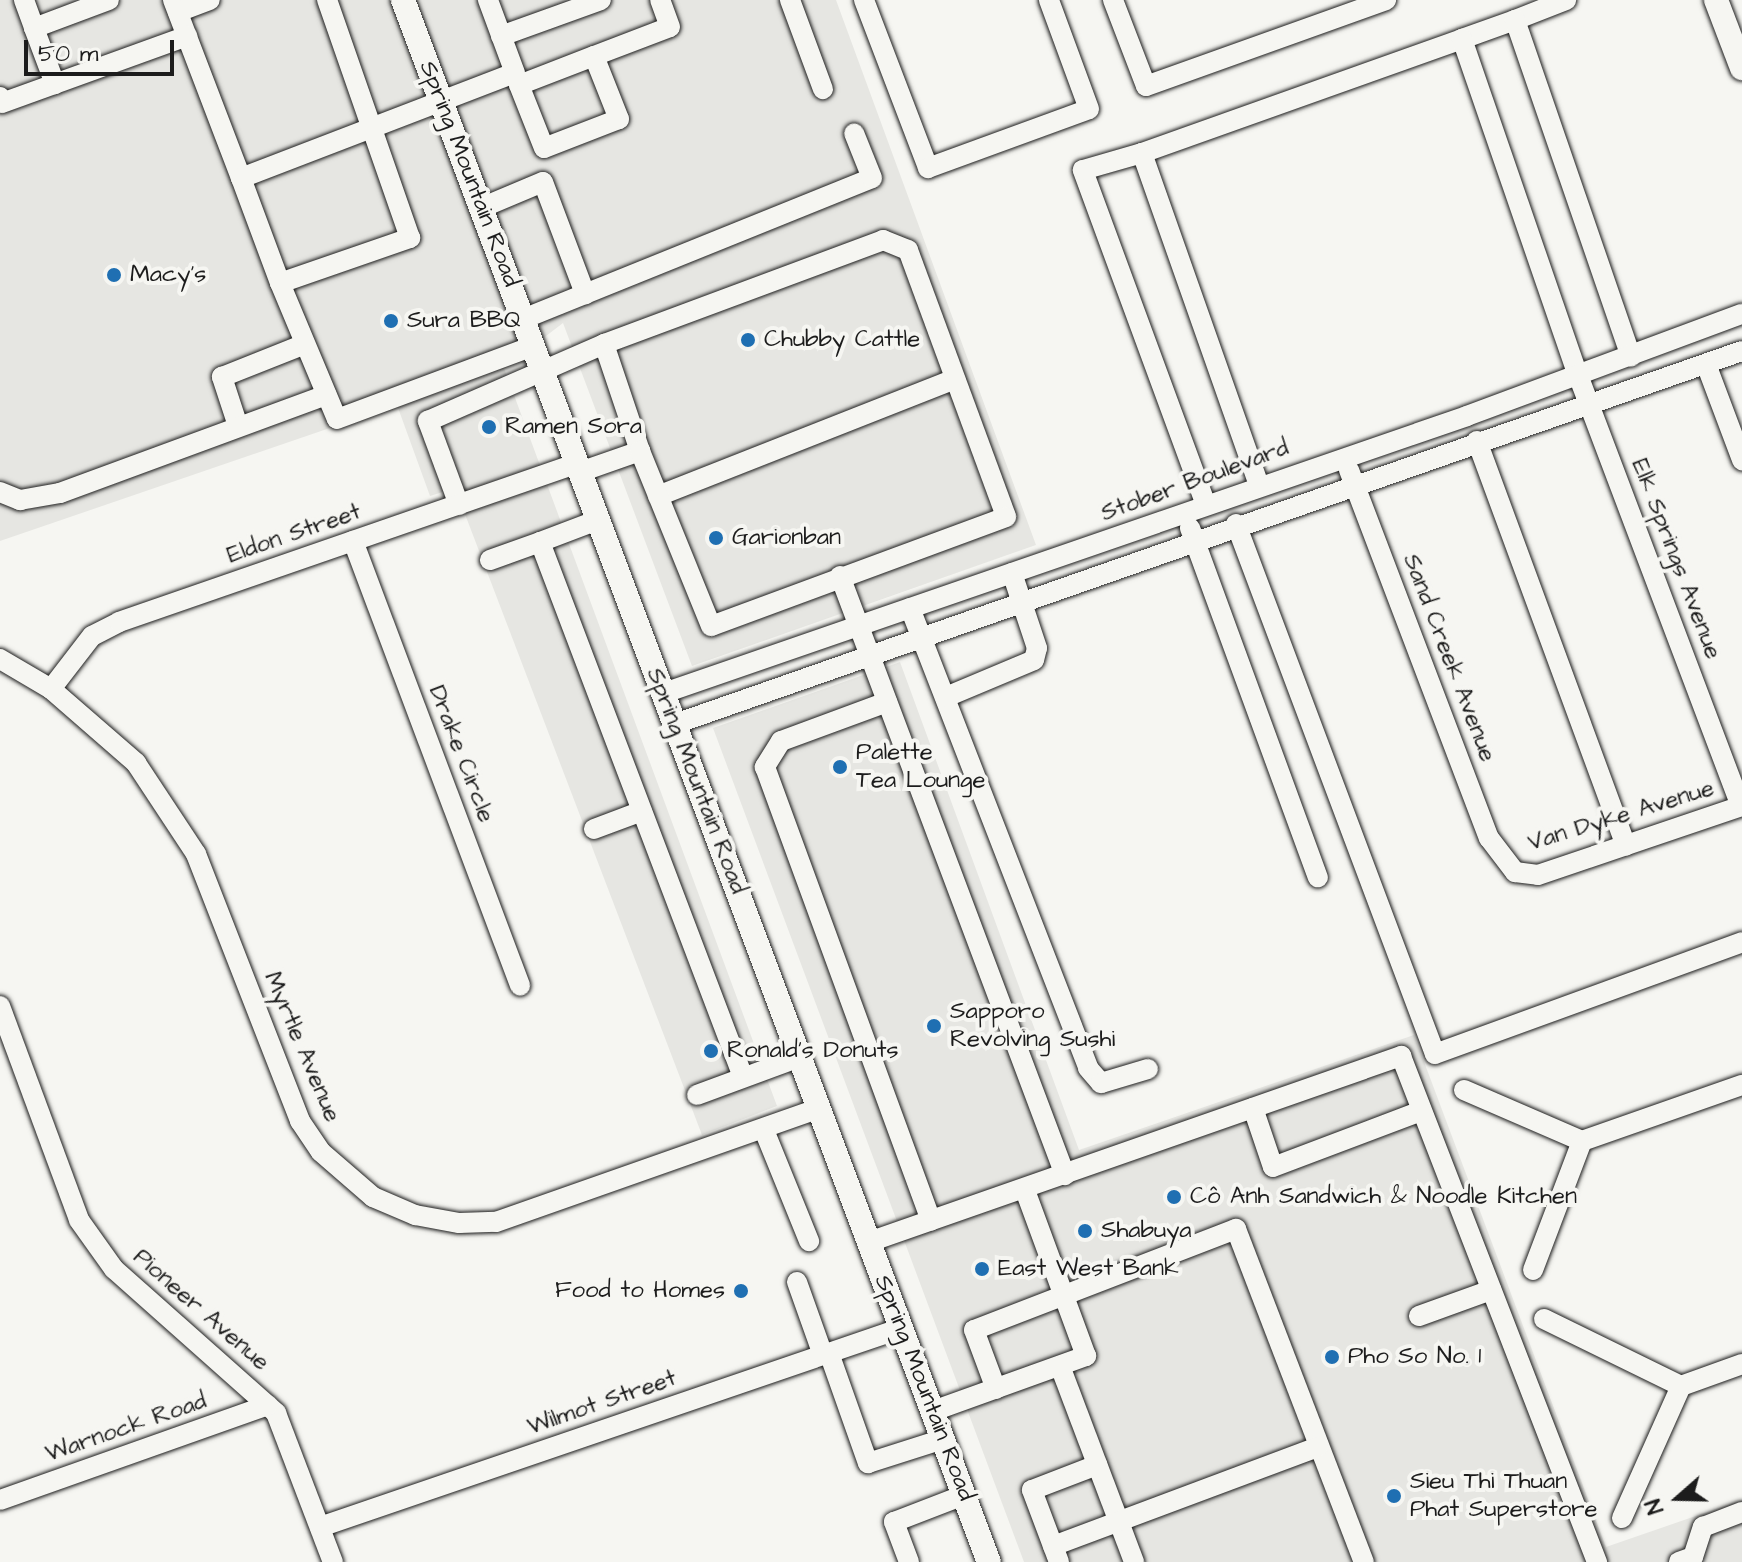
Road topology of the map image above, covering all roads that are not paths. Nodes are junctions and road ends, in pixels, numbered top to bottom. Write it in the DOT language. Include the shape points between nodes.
graph roads {
  1 [pos="24,0"];
  2 [pos="109,0"];
  3 [pos="210,0"];
  4 [pos="327,0"];
  5 [pos="403,0"];
  6 [pos="488,0"];
  7 [pos="601,0"];
  8 [pos="660,0"];
  9 [pos="790,0"];
  10 [pos="864,0"];
  11 [pos="1049,0"];
  12 [pos="1113,0"];
  13 [pos="1385,0"];
  14 [pos="1566,0"];
  15 [pos="1716,0"];
  16 [pos="76,6"];
  17 [pos="175,6"];
  18 [pos="1515,20"];
  19 [pos="34,28"];
  20 [pos="187,36"];
  21 [pos="501,36"];
  22 [pos="1462,39"];
  23 [pos="1737,41"];
  24 [pos="594,56"];
  25 [pos="1742,68"];
  26 [pos="517,79"];
  27 [pos="55,84"];
  28 [pos="823,89"];
  29 [pos="0,97"];
  30 [pos="441,102"];
  31 [pos="374,128"];
  32 [pos="854,133"];
  33 [pos="1142,153"];
  34 [pos="241,178"];
  35 [pos="481,208"];
  36 [pos="280,283"];
  37 [pos="585,294"];
  38 [pos="1742,314"];
  39 [pos="523,319"];
  40 [pos="305,344"];
  41 [pos="604,344"];
  42 [pos="533,346"];
  43 [pos="1742,351"];
  44 [pos="1631,357"];
  45 [pos="1706,364"];
  46 [pos="543,371"];
  47 [pos="1578,375"];
  48 [pos="955,379"];
  49 [pos="327,395"];
  50 [pos="1589,403"];
  51 [pos="238,426"];
  52 [pos="1477,441"];
  53 [pos="640,451"];
  54 [pos="1343,457"];
  55 [pos="1742,460"];
  56 [pos="579,467"];
  57 [pos="1354,483"];
  58 [pos="1259,486"];
  59 [pos="0,492"];
  60 [pos="658,496"];
  61 [pos="459,505"];
  62 [pos="1206,505"];
  63 [pos="1184,514"];
  64 [pos="598,520"];
  65 [pos="1236,524"];
  66 [pos="1195,540"];
  67 [pos="353,541"];
  68 [pos="540,542"];
  69 [pos="490,560"];
  70 [pos="1012,573"];
  71 [pos="840,576"];
  72 [pos="1021,602"];
  73 [pos="910,608"];
  74 [pos="858,625"];
  75 [pos="922,636"];
  76 [pos="869,654"];
  77 [pos="0,659"];
  78 [pos="51,689"];
  79 [pos="664,693"];
  80 [pos="946,697"];
  81 [pos="887,702"];
  82 [pos="675,724"];
  83 [pos="1742,806"];
  84 [pos="642,811"];
  85 [pos="594,829"];
  86 [pos="1626,845"];
  87 [pos="1515,872"];
  88 [pos="1318,877"];
  89 [pos="1742,942"];
  90 [pos="520,986"];
  91 [pos="0,1006"];
  92 [pos="800,1057"];
  93 [pos="1148,1069"];
  94 [pos="743,1077"];
  95 [pos="1742,1085"];
  96 [pos="1464,1090"];
  97 [pos="697,1095"];
  98 [pos="819,1108"];
  99 [pos="1253,1108"];
  100 [pos="1421,1111"];
  101 [pos="764,1130"];
  102 [pos="1582,1141"];
  103 [pos="1065,1175"];
  104 [pos="1025,1190"];
  105 [pos="931,1221"];
  106 [pos="809,1241"];
  107 [pos="869,1242"];
  108 [pos="1533,1270"];
  109 [pos="797,1282"];
  110 [pos="1491,1290"];
  111 [pos="1065,1296"];
  112 [pos="1419,1316"];
  113 [pos="1544,1319"];
  114 [pos="902,1328"];
  115 [pos="826,1354"];
  116 [pos="1742,1364"];
  117 [pos="1060,1366"];
  118 [pos="1681,1386"];
  119 [pos="996,1389"];
  120 [pos="268,1405"];
  121 [pos="933,1411"];
  122 [pos="943,1439"];
  123 [pos="1318,1447"];
  124 [pos="1097,1465"];
  125 [pos="964,1495"];
  126 [pos="0,1500"];
  127 [pos="1742,1512"];
  128 [pos="1622,1518"];
  129 [pos="1119,1520"];
  130 [pos="320,1527"];
  131 [pos="1056,1554"];
  132 [pos="333,1562"];
  133 [pos="909,1562"];
  134 [pos="989,1562"];
  135 [pos="1134,1562"];
  136 [pos="1364,1562"];
  137 [pos="1597,1562"];
  138 [pos="1679,1562"];
  1 -- 19 [label="street"];
  2 -- 16 [label="street"];
  3 -- 17 [label="street"];
  4 -- 31 [label="street"];
  5 -- 30 [label="main road, Spring Mountain Road"];
  6 -- 21 [label="street"];
  7 -- 21 [label="street"];
  8 -- 24 [label="street" via="670,27"];
  9 -- 28 [label="street"];
  10 -- 11 [label="street" via="928,168 1089,109"];
  12 -- 13 [label="street" via="1146,86"];
  14 -- 18 [label="street"];
  15 -- 23 [label="main road"];
  16 -- 19 [label="street"];
  17 -- 20 [label="street"];
  18 -- 22 [label="street"];
  18 -- 44 [label="street"];
  19 -- 27 [label="street"];
  20 -- 27 [label="street"];
  20 -- 34 [label="street"];
  21 -- 26 [label="street"];
  22 -- 33 [label="street"];
  22 -- 47 [label="street, Elk Springs Avenue"];
  23 -- 25 [label="main road"];
  24 -- 26 [label="street"];
  24 -- 26 [label="street" via="619,119 544,148"];
  26 -- 30 [label="street"];
  27 -- 29 [label="street" via="2,103"];
  30 -- 31 [label="street"];
  30 -- 35 [label="main road, Spring Mountain Road"];
  31 -- 34 [label="street"];
  31 -- 36 [label="street" via="410,238"];
  32 -- 37 [label="street" via="872,178"];
  33 -- 58 [label="street"];
  33 -- 62 [label="street" via="1083,170"];
  34 -- 36 [label="street"];
  35 -- 37 [label="street" via="543,182"];
  35 -- 39 [label="main road, Spring Mountain Road"];
  36 -- 40 [label="street"];
  37 -- 39 [label="street"];
  38 -- 44 [label="street, Stober Boulevard"];
  39 -- 42 [label="main road, Spring Mountain Road"];
  40 -- 49 [label="street"];
  40 -- 51 [label="street" via="222,377"];
  41 -- 46 [label="street"];
  41 -- 48 [label="street" via="883,240 908,250"];
  41 -- 53 [label="street"];
  42 -- 46 [label="main road, Spring Mountain Road"];
  42 -- 49 [label="street" via="337,419"];
  43 -- 45 [label="street"];
  44 -- 47 [label="street, Stober Boulevard"];
  45 -- 50 [label="street"];
  45 -- 55 [label="street"];
  46 -- 56 [label="main road, Spring Mountain Road"];
  46 -- 61 [label="street" via="428,421"];
  47 -- 50 [label="street, Elk Springs Avenue"];
  47 -- 54 [label="street, Stober Boulevard"];
  48 -- 60 [label="street"];
  48 -- 71 [label="street" via="1006,517"];
  49 -- 51 [label="street"];
  50 -- 52 [label="street"];
  50 -- 83 [label="street, Elk Springs Avenue"];
  51 -- 59 [label="street" via="60,493 20,500"];
  52 -- 57 [label="street"];
  52 -- 86 [label="street"];
  53 -- 56 [label="street, Eldon Street"];
  53 -- 60 [label="street"];
  54 -- 57 [label="street, Sand Creek Avenue"];
  54 -- 58 [label="street, Stober Boulevard"];
  56 -- 61 [label="street, Eldon Street"];
  56 -- 64 [label="main road, Spring Mountain Road"];
  57 -- 65 [label="street"];
  57 -- 87 [label="street, Sand Creek Avenue" via="1489,838"];
  58 -- 62 [label="street, Stober Boulevard"];
  60 -- 71 [label="street" via="711,626"];
  61 -- 67 [label="street, Eldon Street"];
  62 -- 63 [label="street, Stober Boulevard"];
  63 -- 66 [label="street"];
  63 -- 70 [label="street, Stober Boulevard"];
  64 -- 68 [label="street"];
  64 -- 79 [label="main road, Spring Mountain Road"];
  65 -- 66 [label="street"];
  65 -- 89 [label="street" via="1435,1054"];
  66 -- 72 [label="street"];
  66 -- 88 [label="street"];
  67 -- 78 [label="street, Eldon Street" via="119,622 92,636"];
  67 -- 90 [label="street, Drake Circle"];
  68 -- 69 [label="street"];
  68 -- 84 [label="street"];
  70 -- 72 [label="street"];
  70 -- 73 [label="street, Stober Boulevard"];
  71 -- 74 [label="street"];
  72 -- 75 [label="street"];
  72 -- 80 [label="street" via="1037,648 1034,660"];
  73 -- 74 [label="street, Stober Boulevard"];
  73 -- 75 [label="street"];
  74 -- 76 [label="street"];
  74 -- 79 [label="street, Stober Boulevard"];
  75 -- 76 [label="street"];
  75 -- 80 [label="street"];
  76 -- 81 [label="street"];
  76 -- 82 [label="street"];
  77 -- 78 [label="street, Myrtle Avenue"];
  78 -- 101 [label="street, Myrtle Avenue" via="136,763 196,854 300,1121 321,1152 373,1197 415,1215 459,1223 496,1222"];
  79 -- 82 [label="main road, Spring Mountain Road"];
  80 -- 93 [label="street" via="1088,1068 1101,1083"];
  81 -- 103 [label="street"];
  81 -- 105 [label="street" via="781,741 765,767"];
  82 -- 92 [label="main road, Spring Mountain Road"];
  83 -- 86 [label="street, Van Dyke Avenue"];
  84 -- 85 [label="street"];
  84 -- 94 [label="street"];
  86 -- 87 [label="street, Van Dyke Avenue" via="1538,875"];
  91 -- 120 [label="street, Pioneer Avenue" via="79,1220 114,1269"];
  92 -- 94 [label="street"];
  92 -- 98 [label="main road, Spring Mountain Road"];
  94 -- 97 [label="street"];
  95 -- 102 [label="street"];
  96 -- 102 [label="street"];
  98 -- 101 [label="street, Myrtle Avenue"];
  98 -- 107 [label="main road, Spring Mountain Road"];
  99 -- 100 [label="street" via="1401,1056"];
  99 -- 100 [label="street" via="1273,1167"];
  99 -- 103 [label="street"];
  100 -- 110 [label="street"];
  101 -- 106 [label="street"];
  102 -- 108 [label="street"];
  103 -- 104 [label="street"];
  104 -- 105 [label="street"];
  104 -- 111 [label="street"];
  105 -- 107 [label="street"];
  107 -- 114 [label="main road, Spring Mountain Road"];
  109 -- 115 [label="street"];
  110 -- 112 [label="street"];
  110 -- 137 [label="street"];
  111 -- 117 [label="street" via="1086,1356"];
  111 -- 119 [label="street" via="974,1330"];
  111 -- 123 [label="street" via="1236,1229"];
  113 -- 118 [label="street"];
  114 -- 115 [label="street, Wilmot Street"];
  114 -- 121 [label="main road, Spring Mountain Road"];
  115 -- 122 [label="street" via="868,1463"];
  115 -- 130 [label="street, Wilmot Street"];
  116 -- 118 [label="street"];
  117 -- 119 [label="street"];
  117 -- 124 [label="street"];
  118 -- 128 [label="street"];
  119 -- 121 [label="street"];
  120 -- 126 [label="street, Warnock Road"];
  120 -- 130 [label="street, Pioneer Avenue" via="276,1413"];
  121 -- 122 [label="main road, Spring Mountain Road"];
  122 -- 125 [label="main road, Spring Mountain Road"];
  123 -- 129 [label="street"];
  123 -- 136 [label="street"];
  124 -- 129 [label="street"];
  124 -- 131 [label="street" via="1032,1490"];
  125 -- 133 [label="street" via="894,1522"];
  125 -- 134 [label="main road, Spring Mountain Road"];
  127 -- 138 [label="street" via="1703,1527 1693,1557"];
  129 -- 131 [label="street"];
  129 -- 135 [label="street"];
  130 -- 132 [label="street, Pioneer Avenue"];
}
